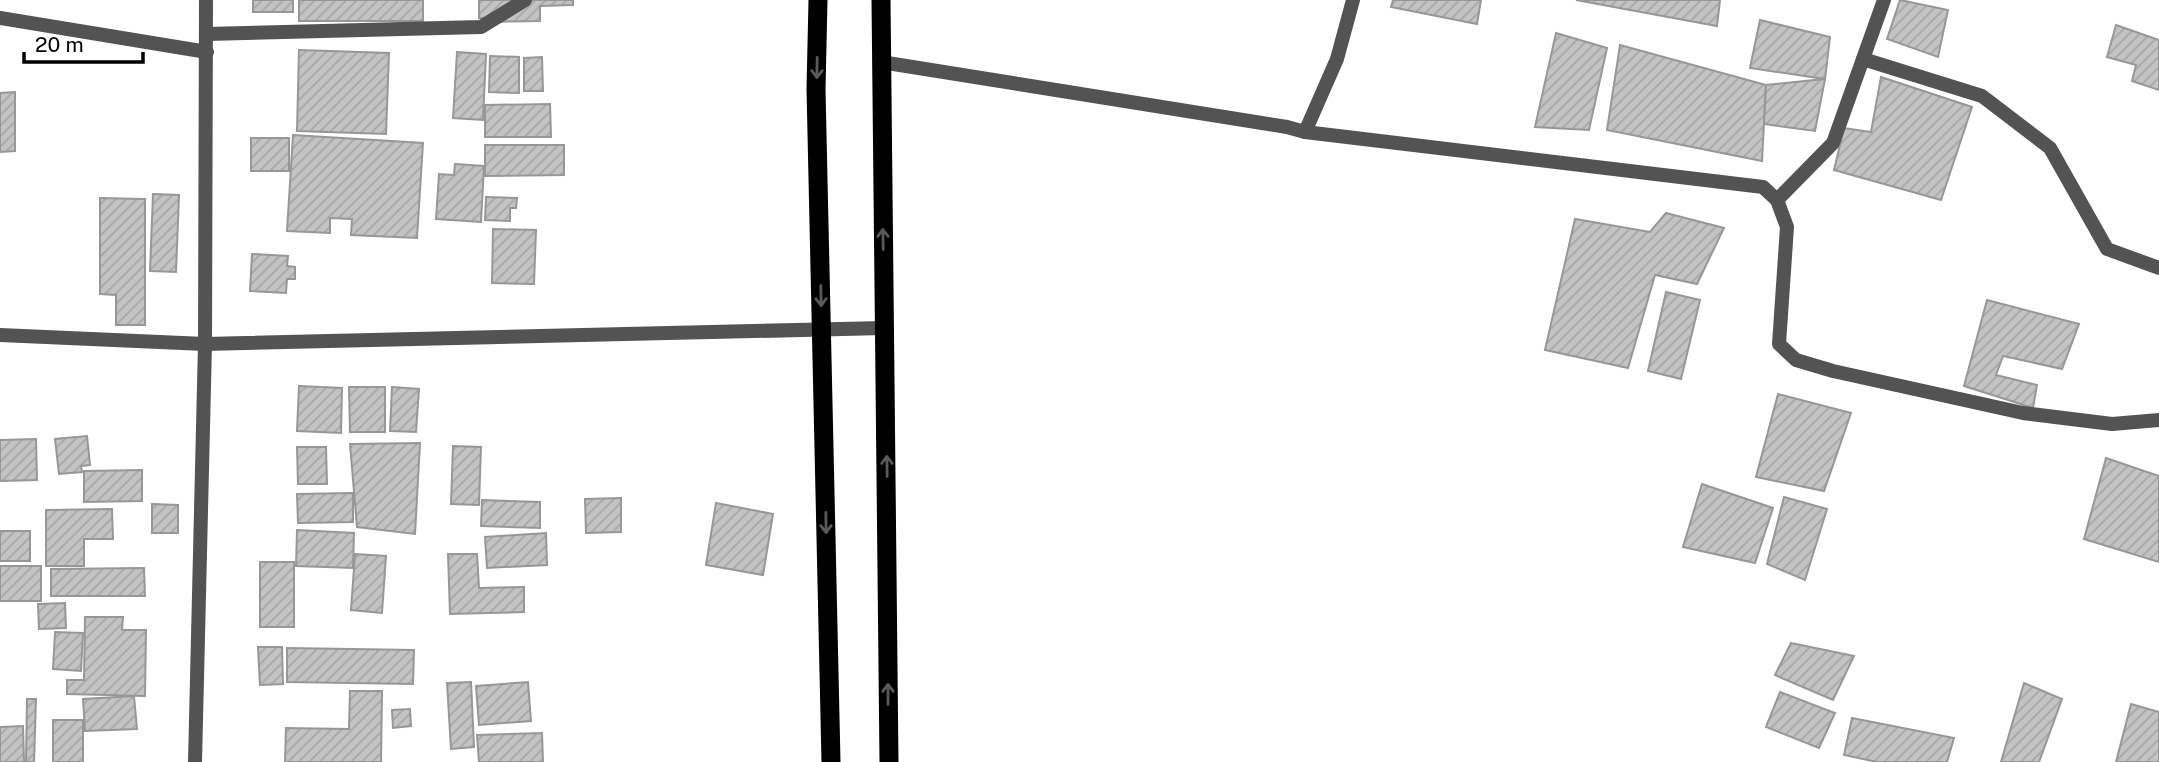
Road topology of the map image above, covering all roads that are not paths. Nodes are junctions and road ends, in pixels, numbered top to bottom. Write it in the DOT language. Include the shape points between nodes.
graph roads {
  1 [pos="206,0"];
  2 [pos="525,0"];
  3 [pos="818,0"];
  4 [pos="881,0"];
  5 [pos="1353,0"];
  6 [pos="1885,0"];
  7 [pos="0,18"];
  8 [pos="207,34"];
  9 [pos="207,52"];
  10 [pos="1863,59"];
  11 [pos="881,62"];
  12 [pos="1305,132"];
  13 [pos="1777,200"];
  14 [pos="2159,268"];
  15 [pos="884,328"];
  16 [pos="821,331"];
  17 [pos="0,335"];
  18 [pos="205,344"];
  19 [pos="2159,420"];
  20 [pos="195,762"];
  21 [pos="831,762"];
  22 [pos="889,762"];
  1 -- 8 [label="street"];
  2 -- 8 [label="street" via="481,27"];
  3 -- 16 [label="highway, one-way"];
  4 -- 11 [label="highway"];
  5 -- 12 [label="street" via="1337,59"];
  6 -- 10 [label="street"];
  7 -- 9 [label="street"];
  8 -- 9 [label="street"];
  9 -- 18 [label="street"];
  10 -- 13 [label="street" via="1833,143"];
  10 -- 14 [label="street" via="1982,96 2050,148 2107,249"];
  11 -- 12 [label="street"];
  15 -- 11 [label="highway, one-way"];
  12 -- 13 [label="street" via="1763,187"];
  13 -- 19 [label="street" via="1787,227 1779,344 1796,360 2023,413 2112,424"];
  15 -- 16 [label="street"];
  22 -- 15 [label="highway, one-way"];
  16 -- 18 [label="street"];
  16 -- 21 [label="highway, one-way"];
  17 -- 18 [label="street"];
  18 -- 20 [label="street"];
}
